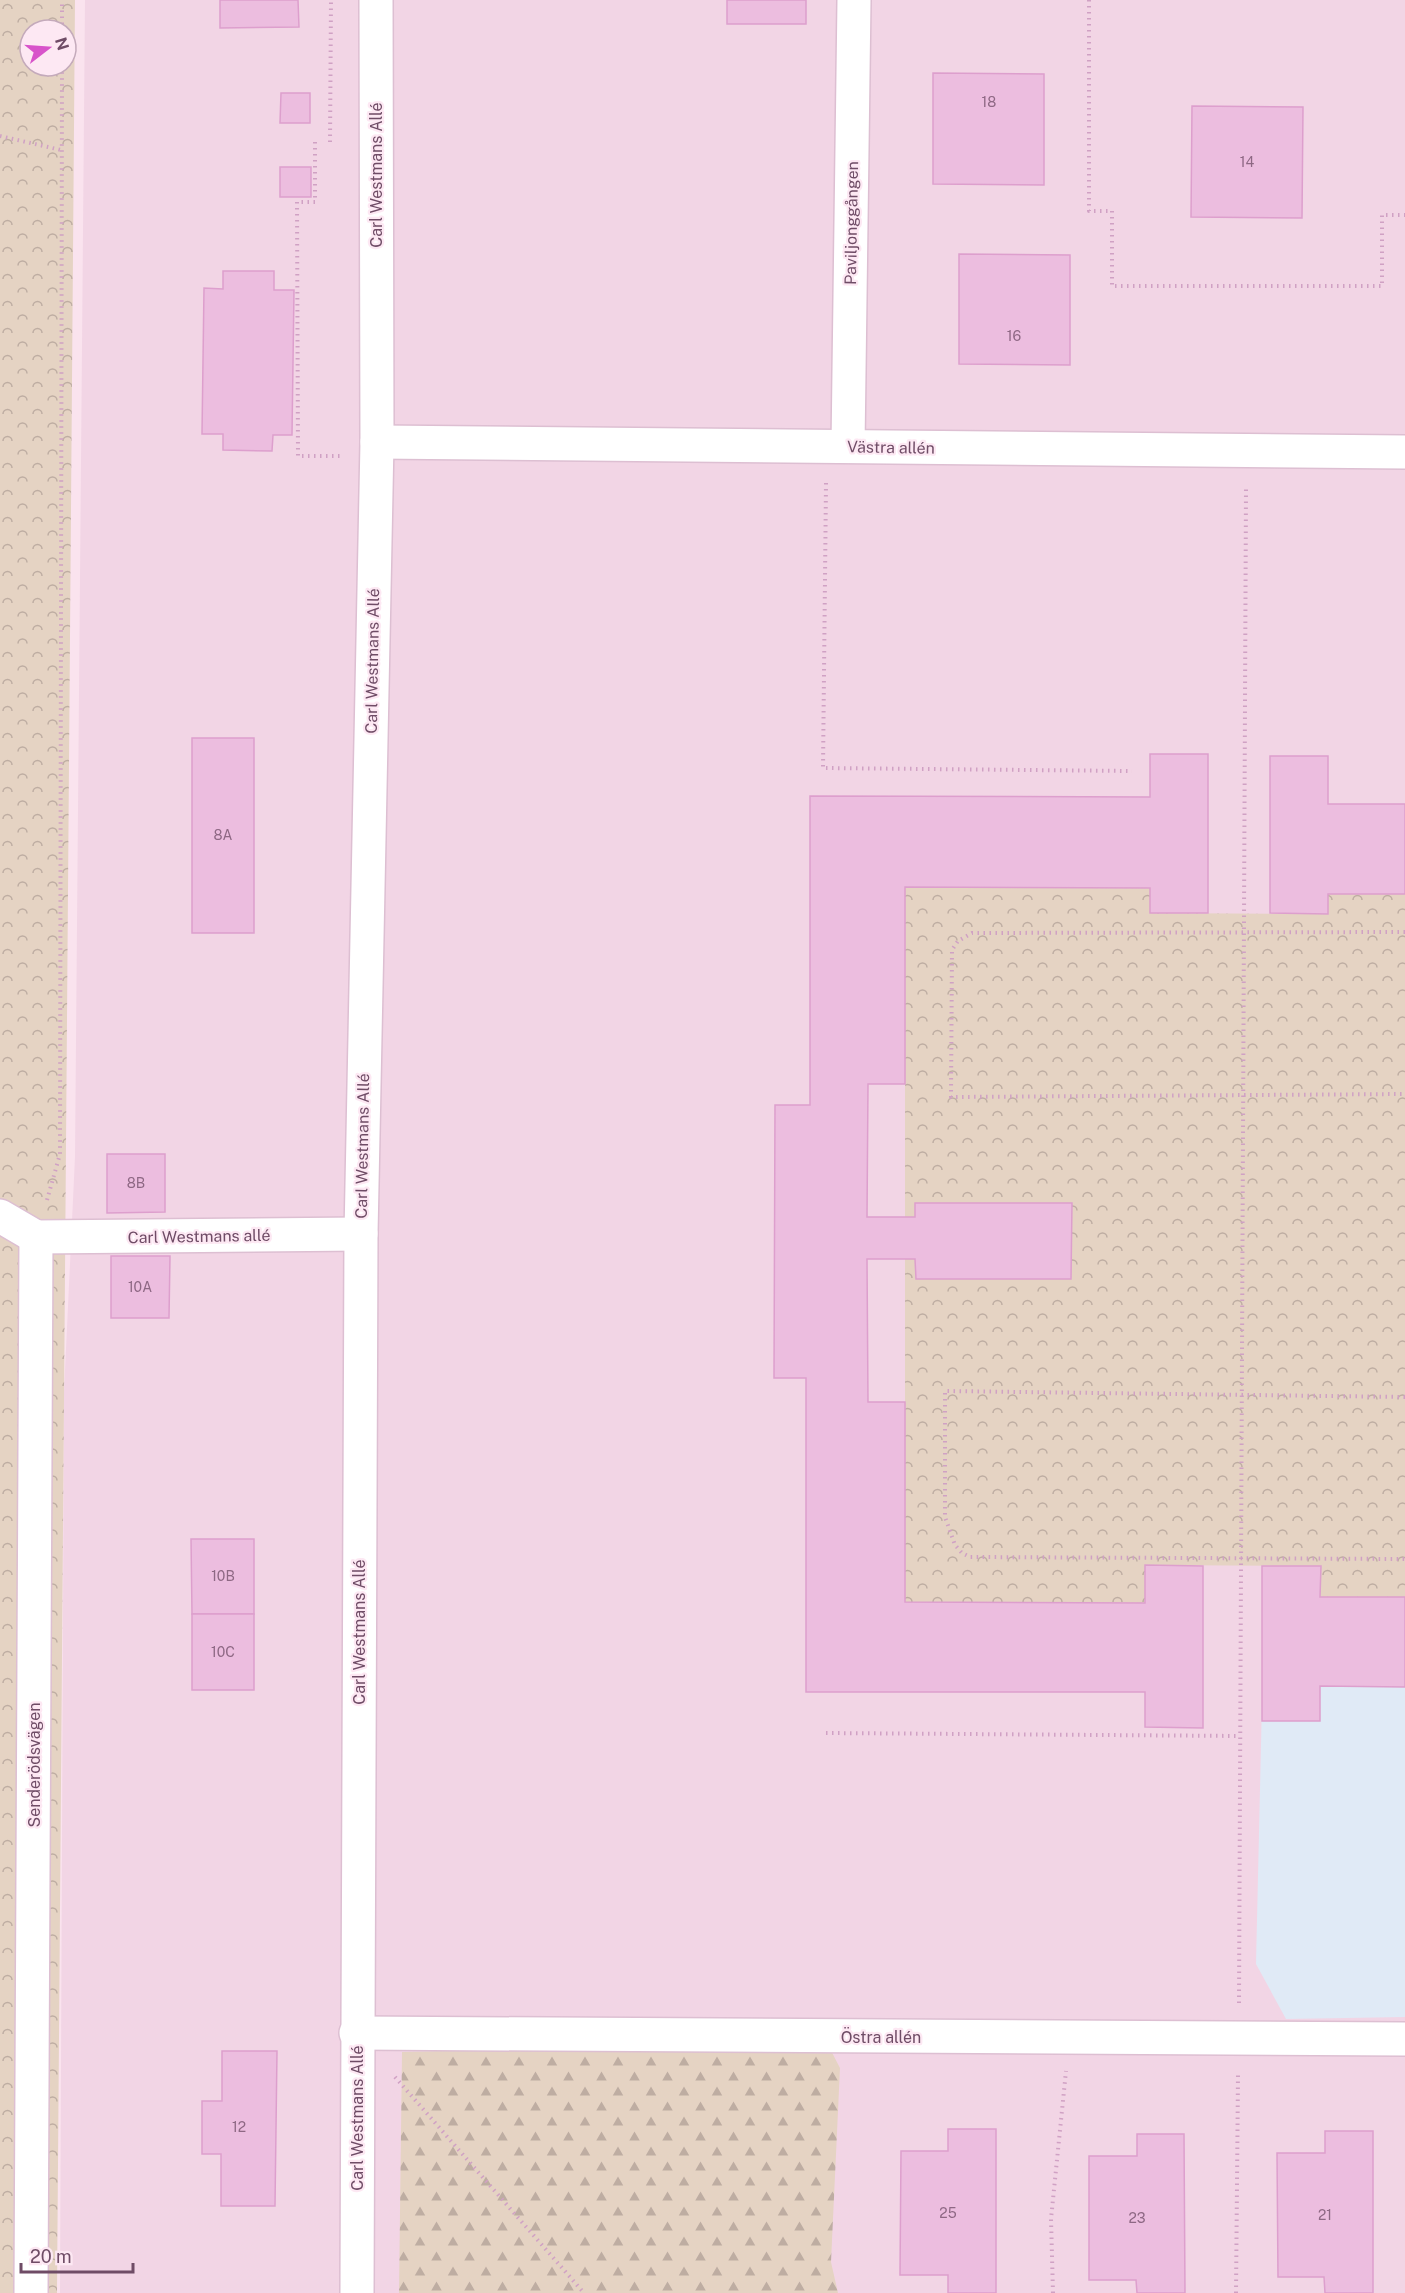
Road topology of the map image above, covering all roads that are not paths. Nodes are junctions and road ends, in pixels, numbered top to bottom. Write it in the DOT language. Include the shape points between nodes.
graph roads {
  1 [pos="376,0"];
  2 [pos="854,0"];
  3 [pos="837,446"];
  4 [pos="376,449"];
  5 [pos="1405,452"];
  6 [pos="0,1216"];
  7 [pos="361,1234"];
  8 [pos="36,1237"];
  9 [pos="356,2033"];
  10 [pos="1405,2039"];
  11 [pos="31,2293"];
  12 [pos="357,2293"];
  1 -- 4 [label="street, Carl Westmans Allé"];
  2 -- 3 [label="street, Paviljonggången"];
  3 -- 4 [label="street, Västra allén"];
  3 -- 5 [label="street, Västra allén"];
  4 -- 7 [label="street, Carl Westmans Allé"];
  6 -- 8 [label="street"];
  7 -- 8 [label="street, Carl Westmans allé"];
  7 -- 9 [label="street, Carl Westmans Allé"];
  8 -- 11 [label="street, Senderödsvägen"];
  9 -- 10 [label="street, Östra allén"];
  9 -- 12 [label="street, Carl Westmans Allé"];
}
